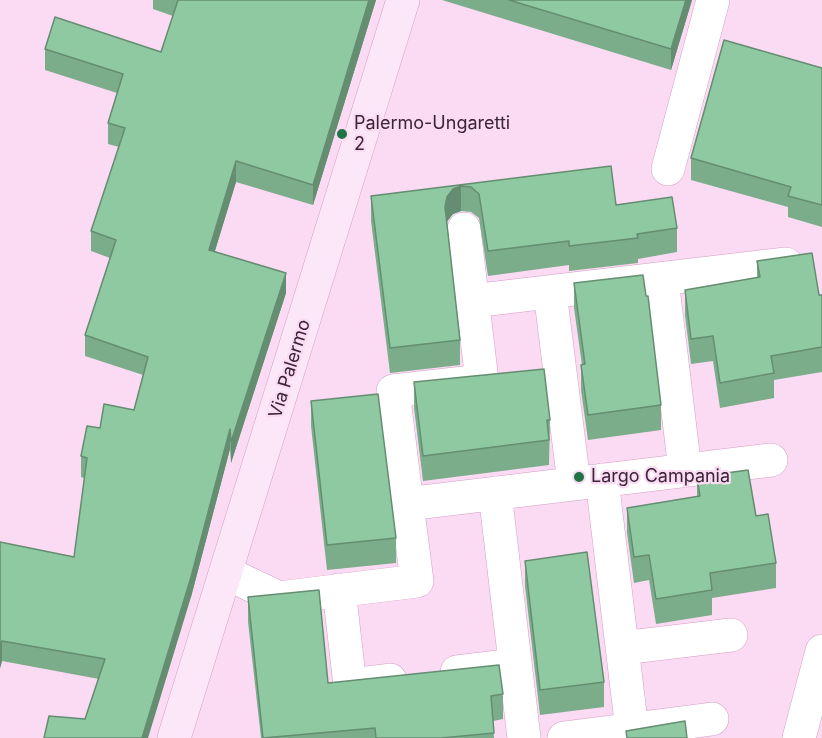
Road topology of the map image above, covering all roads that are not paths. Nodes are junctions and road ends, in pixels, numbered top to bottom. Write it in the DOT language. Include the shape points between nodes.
graph roads {
  1 [pos="403,0"];
  2 [pos="713,0"];
  3 [pos="668,169"];
  4 [pos="464,229"];
  5 [pos="786,264"];
  6 [pos="662,279"];
  7 [pos="550,292"];
  8 [pos="472,301"];
  9 [pos="771,460"];
  10 [pos="685,470"];
  11 [pos="588,482"];
  12 [pos="495,494"];
  13 [pos="407,504"];
  14 [pos="226,573"];
  15 [pos="339,590"];
  16 [pos="731,635"];
  17 [pos="622,648"];
  18 [pos="822,651"];
  19 [pos="515,665"];
  20 [pos="712,719"];
  21 [pos="632,730"];
  22 [pos="174,738"];
  23 [pos="524,738"];
  24 [pos="564,738"];
  25 [pos="799,738"];
  1 -- 14 [label="main road, Via Palermo"];
  2 -- 3 [label="street"];
  4 -- 8 [label="street"];
  5 -- 6 [label="street"];
  6 -- 7 [label="street"];
  6 -- 10 [label="street"];
  7 -- 8 [label="street"];
  7 -- 11 [label="street"];
  8 -- 13 [label="street" via="482,381 393,391"];
  9 -- 10 [label="street"];
  10 -- 11 [label="street"];
  11 -- 12 [label="street"];
  11 -- 17 [label="street"];
  12 -- 13 [label="street"];
  12 -- 19 [label="street"];
  13 -- 15 [label="street" via="417,581"];
  14 -- 15 [label="street" via="279,598"];
  14 -- 22 [label="main road, Via Palermo"];
  15 -- 19 [label="street" via="350,685"];
  16 -- 17 [label="street"];
  17 -- 21 [label="street"];
  18 -- 25 [label="street"];
  19 -- 23 [label="street"];
  20 -- 21 [label="street"];
  21 -- 24 [label="street"];
}
